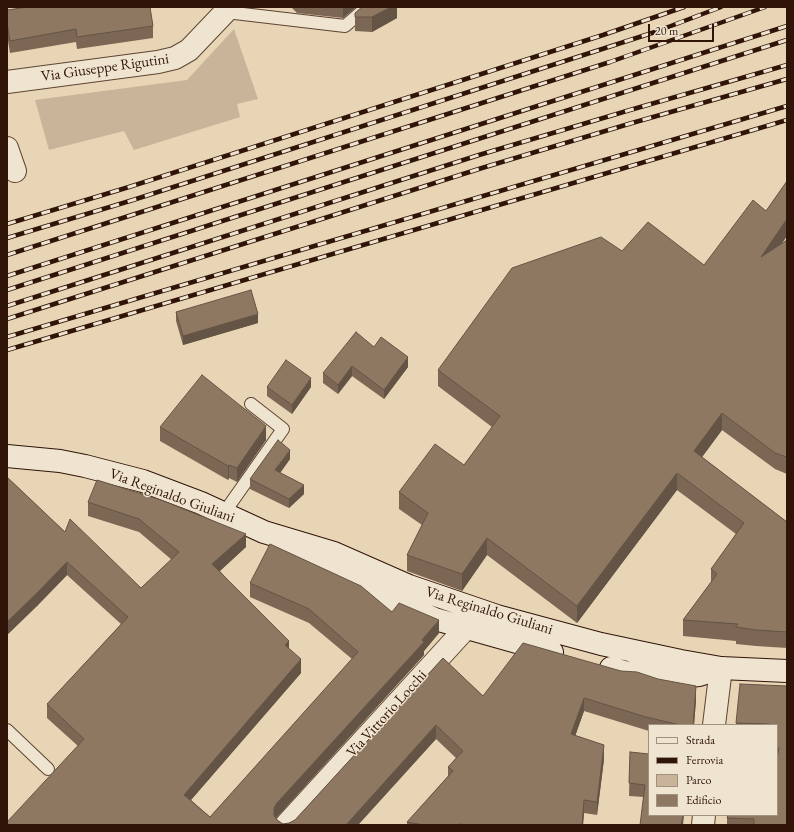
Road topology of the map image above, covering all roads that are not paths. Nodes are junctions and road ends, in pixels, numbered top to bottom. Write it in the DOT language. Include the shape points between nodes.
graph roads {
  1 [pos="367,7"];
  2 [pos="228,9"];
  3 [pos="7,82"];
  4 [pos="7,148"];
  5 [pos="15,171"];
  6 [pos="250,404"];
  7 [pos="7,456"];
  8 [pos="224,513"];
  9 [pos="264,532"];
  10 [pos="497,616"];
  11 [pos="466,628"];
  12 [pos="571,657"];
  13 [pos="594,663"];
  14 [pos="721,668"];
  15 [pos="787,671"];
  16 [pos="714,724"];
  17 [pos="7,730"];
  18 [pos="48,769"];
  19 [pos="286,825"];
  1 -- 2 [label="lane" via="345,26"];
  2 -- 3 [label="main road, Via Giuseppe Rigutini" via="189,50 176,58"];
  4 -- 5 [label="main road"];
  6 -- 8 [label="lane" via="283,430"];
  7 -- 8 [label="main road, Via Reginaldo Giuliani" via="60,461 115,473"];
  8 -- 9 [label="main road, Via Reginaldo Giuliani"];
  9 -- 10 [label="main road, Via Reginaldo Giuliani" via="334,553 408,586"];
  9 -- 11 [label="main road, Via Reginaldo Giuliani" via="325,570 435,619"];
  10 -- 11 [label="main road, Via Vittorio Locchi"];
  10 -- 14 [label="main road, Via Reginaldo Giuliani" via="601,644"];
  11 -- 12 [label="main road, Via Reginaldo Giuliani"];
  11 -- 19 [label="main road, Via Vittorio Locchi"];
  13 -- 14 [label="main road, Via Reginaldo Giuliani" via="624,672 679,677"];
  14 -- 15 [label="main road, Via Reginaldo Giuliani"];
  14 -- 16 [label="main road"];
  17 -- 18 [label="lane"];
}
